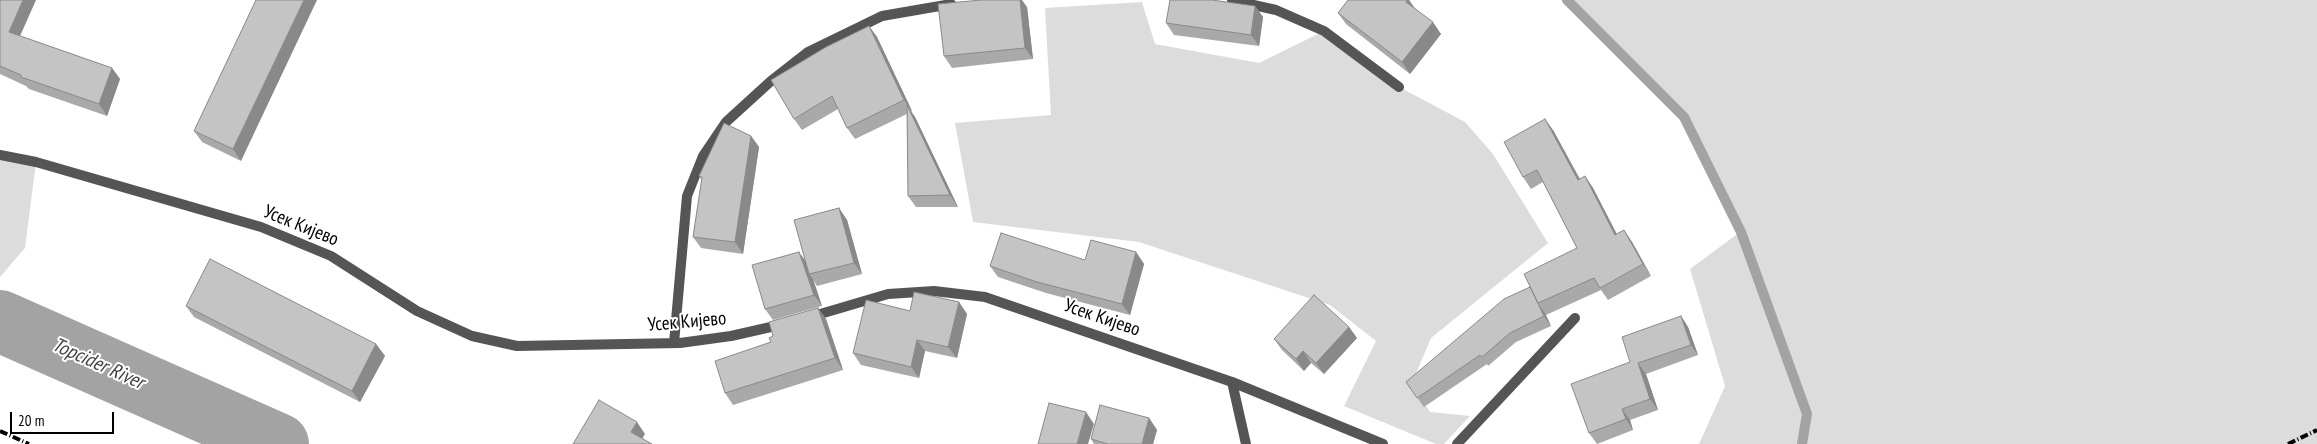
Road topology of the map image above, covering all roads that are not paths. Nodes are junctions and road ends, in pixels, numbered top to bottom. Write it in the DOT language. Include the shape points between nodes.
graph roads {
  1 [pos="1232,0"];
  2 [pos="962,4"];
  3 [pos="1399,87"];
  4 [pos="0,155"];
  5 [pos="1574,318"];
  6 [pos="674,343"];
  7 [pos="1232,382"];
  8 [pos="1246,444"];
  9 [pos="1383,444"];
  10 [pos="1457,444"];
  1 -- 3 [label="street" via="1276,10 1324,31"];
  2 -- 6 [label="street" via="882,16 808,52 726,122 703,156 687,196"];
  4 -- 6 [label="street, Усек Кијево" via="36,162 261,227 331,256 417,311 472,336 517,346"];
  5 -- 10 [label="street"];
  6 -- 7 [label="street, Усек Кијево" via="779,326 888,294 934,291 985,297"];
  7 -- 8 [label="street"];
  7 -- 9 [label="street, Усек Кијево"];
}
